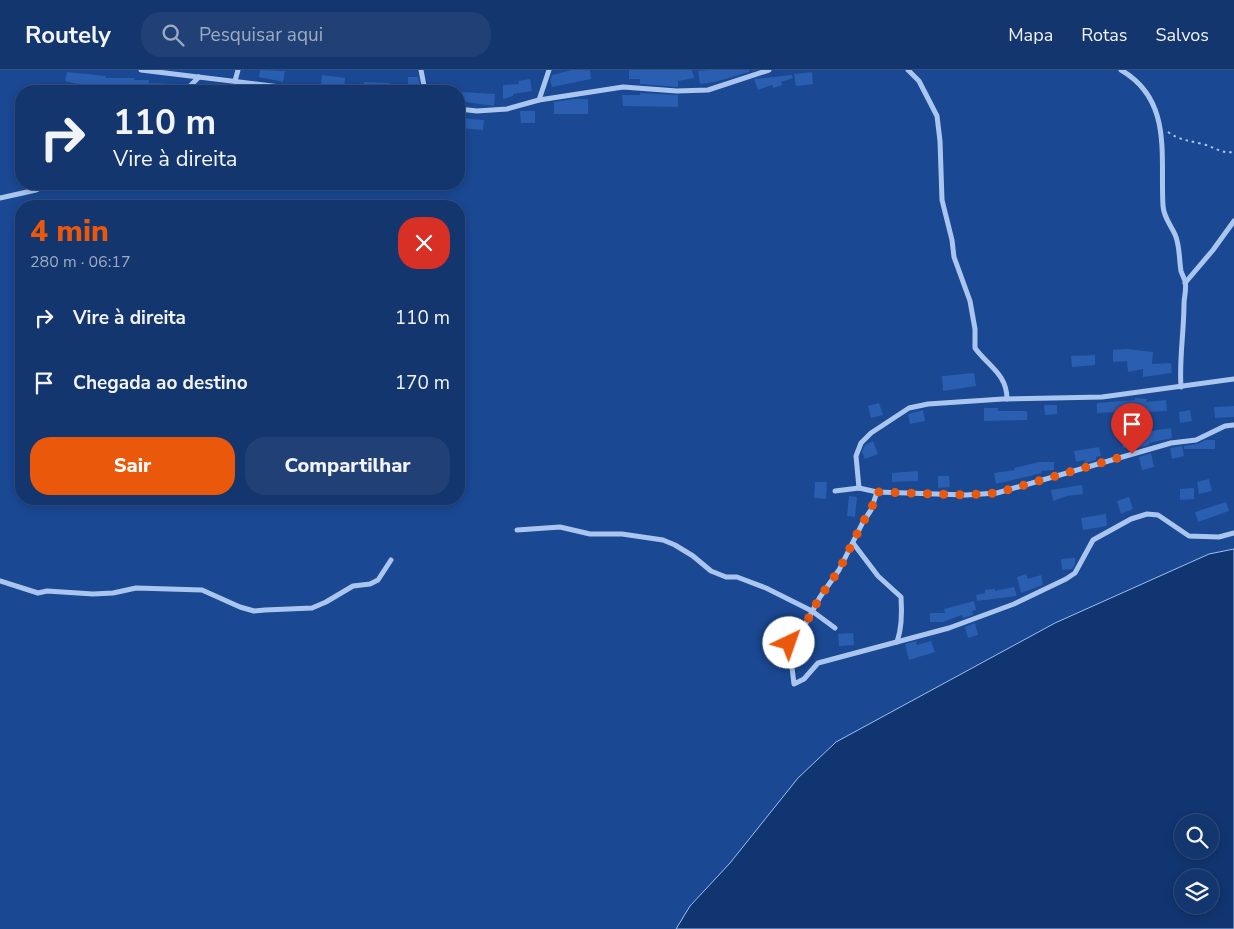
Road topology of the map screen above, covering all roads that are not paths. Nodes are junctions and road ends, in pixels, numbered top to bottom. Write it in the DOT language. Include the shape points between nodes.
graph roads {
  1 [pos="142,70"];
  2 [pos="238,70"];
  3 [pos="421,70"];
  4 [pos="549,70"];
  5 [pos="769,70"];
  6 [pos="908,70"];
  7 [pos="1121,70"];
  8 [pos="199,77"];
  9 [pos="236,82"];
  10 [pos="191,85"];
  11 [pos="262,85"];
  12 [pos="424,85"];
  13 [pos="539,100"];
  14 [pos="465,110"];
  15 [pos="36,190"];
  16 [pos="0,198"];
  17 [pos="1234,221"];
  18 [pos="1186,283"];
  19 [pos="1234,380"];
  20 [pos="1181,387"];
  21 [pos="1007,399"];
  22 [pos="1234,425"];
  23 [pos="859,488"];
  24 [pos="835,491"];
  25 [pos="877,492"];
  26 [pos="517,530"];
  27 [pos="1234,533"];
  28 [pos="853,543"];
  29 [pos="391,560"];
  30 [pos="0,581"];
  31 [pos="812,611"];
  32 [pos="835,628"];
  33 [pos="897,642"];
  1 -- 8 [label="street"];
  2 -- 9 [label="street"];
  3 -- 12 [label="street"];
  4 -- 13 [label="street"];
  5 -- 13 [label="street" via="708,90 623,88"];
  6 -- 21 [label="street" via="919,81 937,116 942,200 954,257 970,302 975,348 1005,383"];
  7 -- 18 [label="street" via="1136,79 1148,94 1160,126 1163,209 1180,251 1181,271"];
  8 -- 9 [label="street"];
  8 -- 10 [label="street"];
  9 -- 11 [label="street"];
  13 -- 14 [label="street" via="508,110"];
  15 -- 16 [label="street"];
  17 -- 18 [label="street"];
  18 -- 20 [label="street" via="1179,367"];
  19 -- 20 [label="street"];
  20 -- 21 [label="street" via="1102,397"];
  21 -- 23 [label="street" via="928,404 909,408 892,418 861,443 856,456"];
  22 -- 25 [label="street" via="1196,440 1171,443 997,493"];
  23 -- 24 [label="street"];
  23 -- 25 [label="street"];
  25 -- 28 [label="street"];
  26 -- 31 [label="street" via="560,527 590,534 622,534 663,540 711,571 753,583"];
  27 -- 33 [label="street" via="1219,537 1189,536 1158,515 1147,514 1131,519 1093,540 1075,573 1066,580 949,628"];
  28 -- 31 [label="street"];
  28 -- 33 [label="street" via="878,576 901,597 902,616"];
  29 -- 30 [label="street" via="378,580 353,586 312,608 254,611 202,590 136,588 113,593 38,593"];
  31 -- 32 [label="street"];
  31 -- 33 [label="street" via="801,632 789,643 794,684 804,679 818,663"];
}
